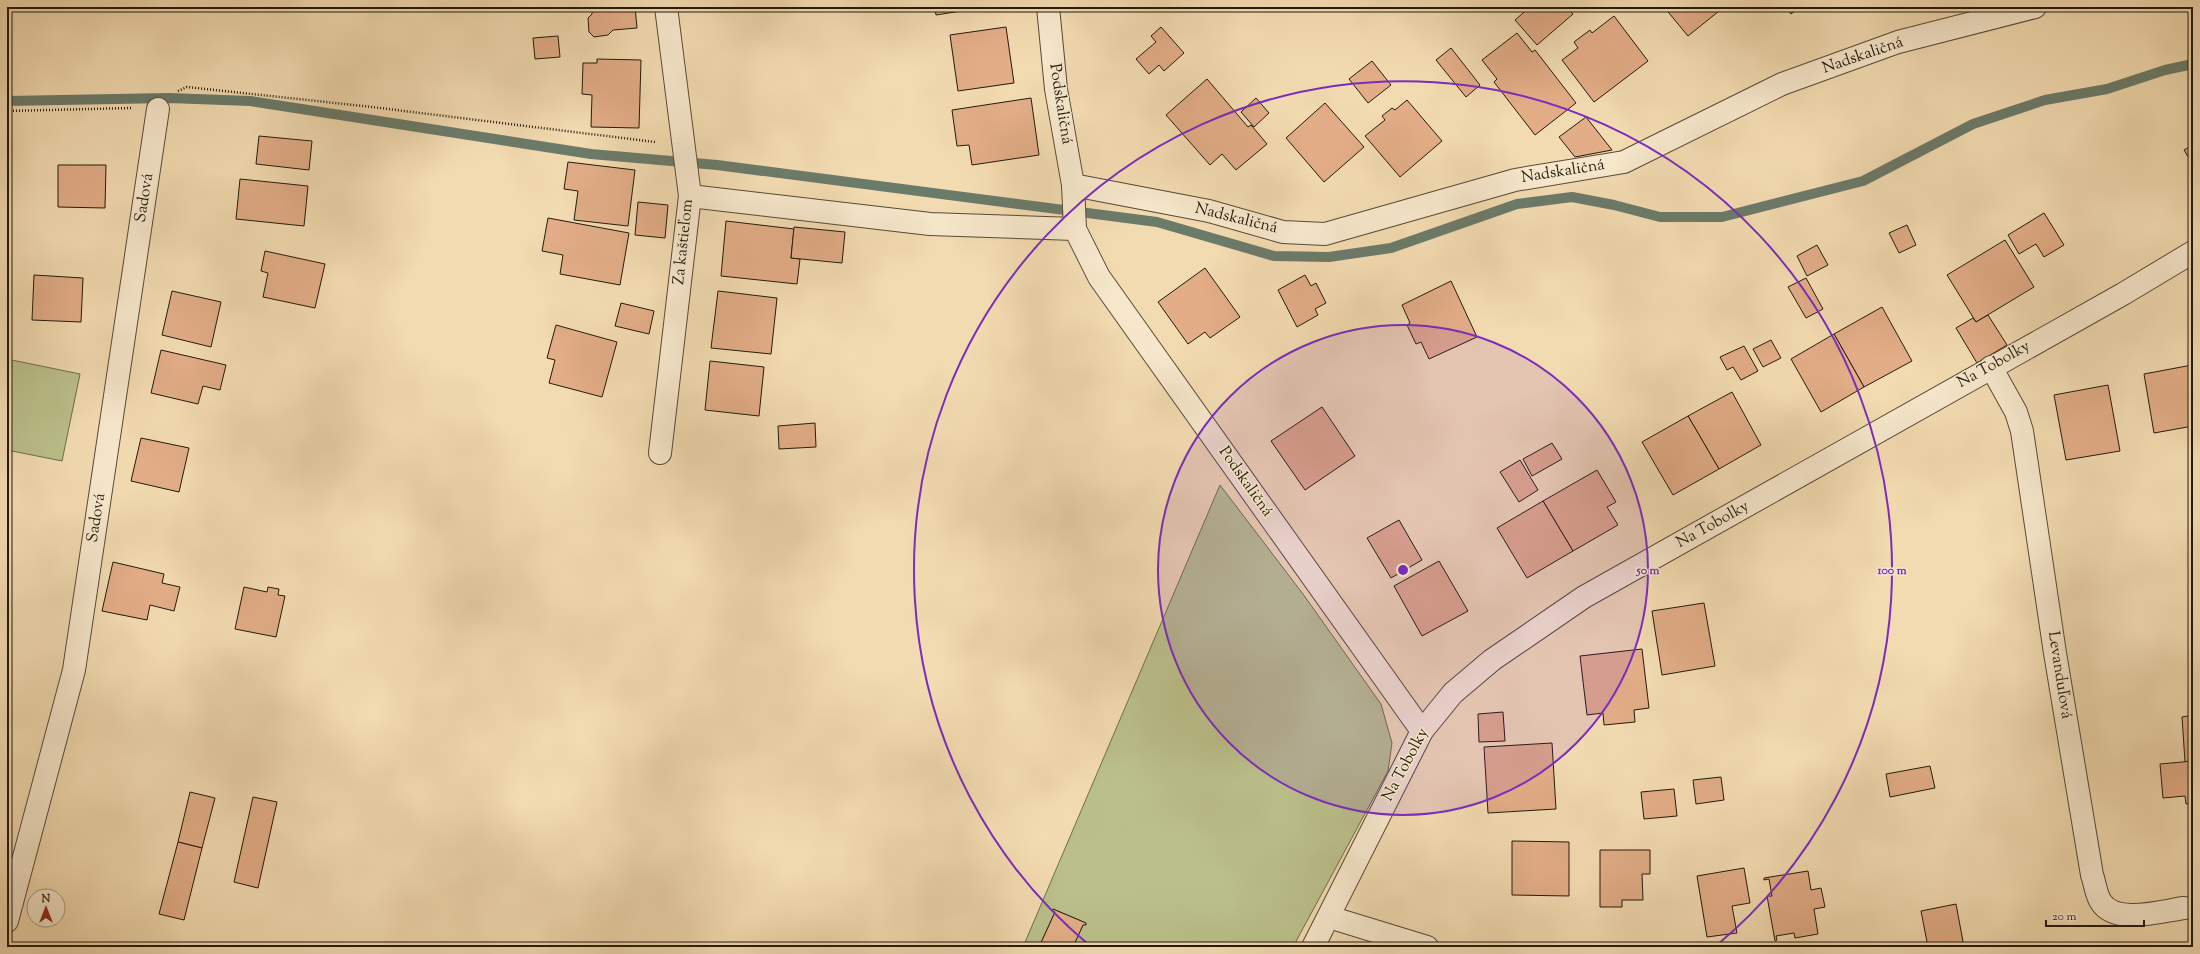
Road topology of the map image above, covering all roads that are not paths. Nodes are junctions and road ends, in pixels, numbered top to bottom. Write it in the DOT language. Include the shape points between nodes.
graph roads {
  1 [pos="666,7"];
  2 [pos="1048,7"];
  3 [pos="2035,7"];
  4 [pos="158,109"];
  5 [pos="690,196"];
  6 [pos="1074,208"];
  7 [pos="2193,252"];
  8 [pos="1991,367"];
  9 [pos="660,453"];
  10 [pos="1422,731"];
  11 [pos="2184,908"];
  12 [pos="1329,917"];
  13 [pos="7,922"];
  14 [pos="1313,947"];
  15 [pos="1427,947"];
  1 -- 5 [label="street, Za kaštieľom"];
  2 -- 6 [label="street, Podskaličná" via="1056,89"];
  3 -- 6 [label="street, Nadskaličná" via="1898,42 1782,84 1624,162 1515,180 1325,234 1283,232 1209,211"];
  4 -- 13 [label="street, Sadová" via="74,670"];
  5 -- 6 [label="street, Nadskaličná" via="930,224"];
  5 -- 9 [label="street, Za kaštieľom"];
  6 -- 10 [label="street, Podskaličná" via="1099,277"];
  7 -- 8 [label="street, Na Tobolky"];
  8 -- 10 [label="street, Na Tobolky" via="1584,597 1492,660 1453,693"];
  8 -- 11 [label="street, Levanduľová" via="2016,412 2022,431 2091,867 2101,902 2113,913 2136,915"];
  10 -- 12 [label="street, Na Tobolky"];
  12 -- 14 [label="street, Na Tobolky"];
  12 -- 15 [label="street"];
}
